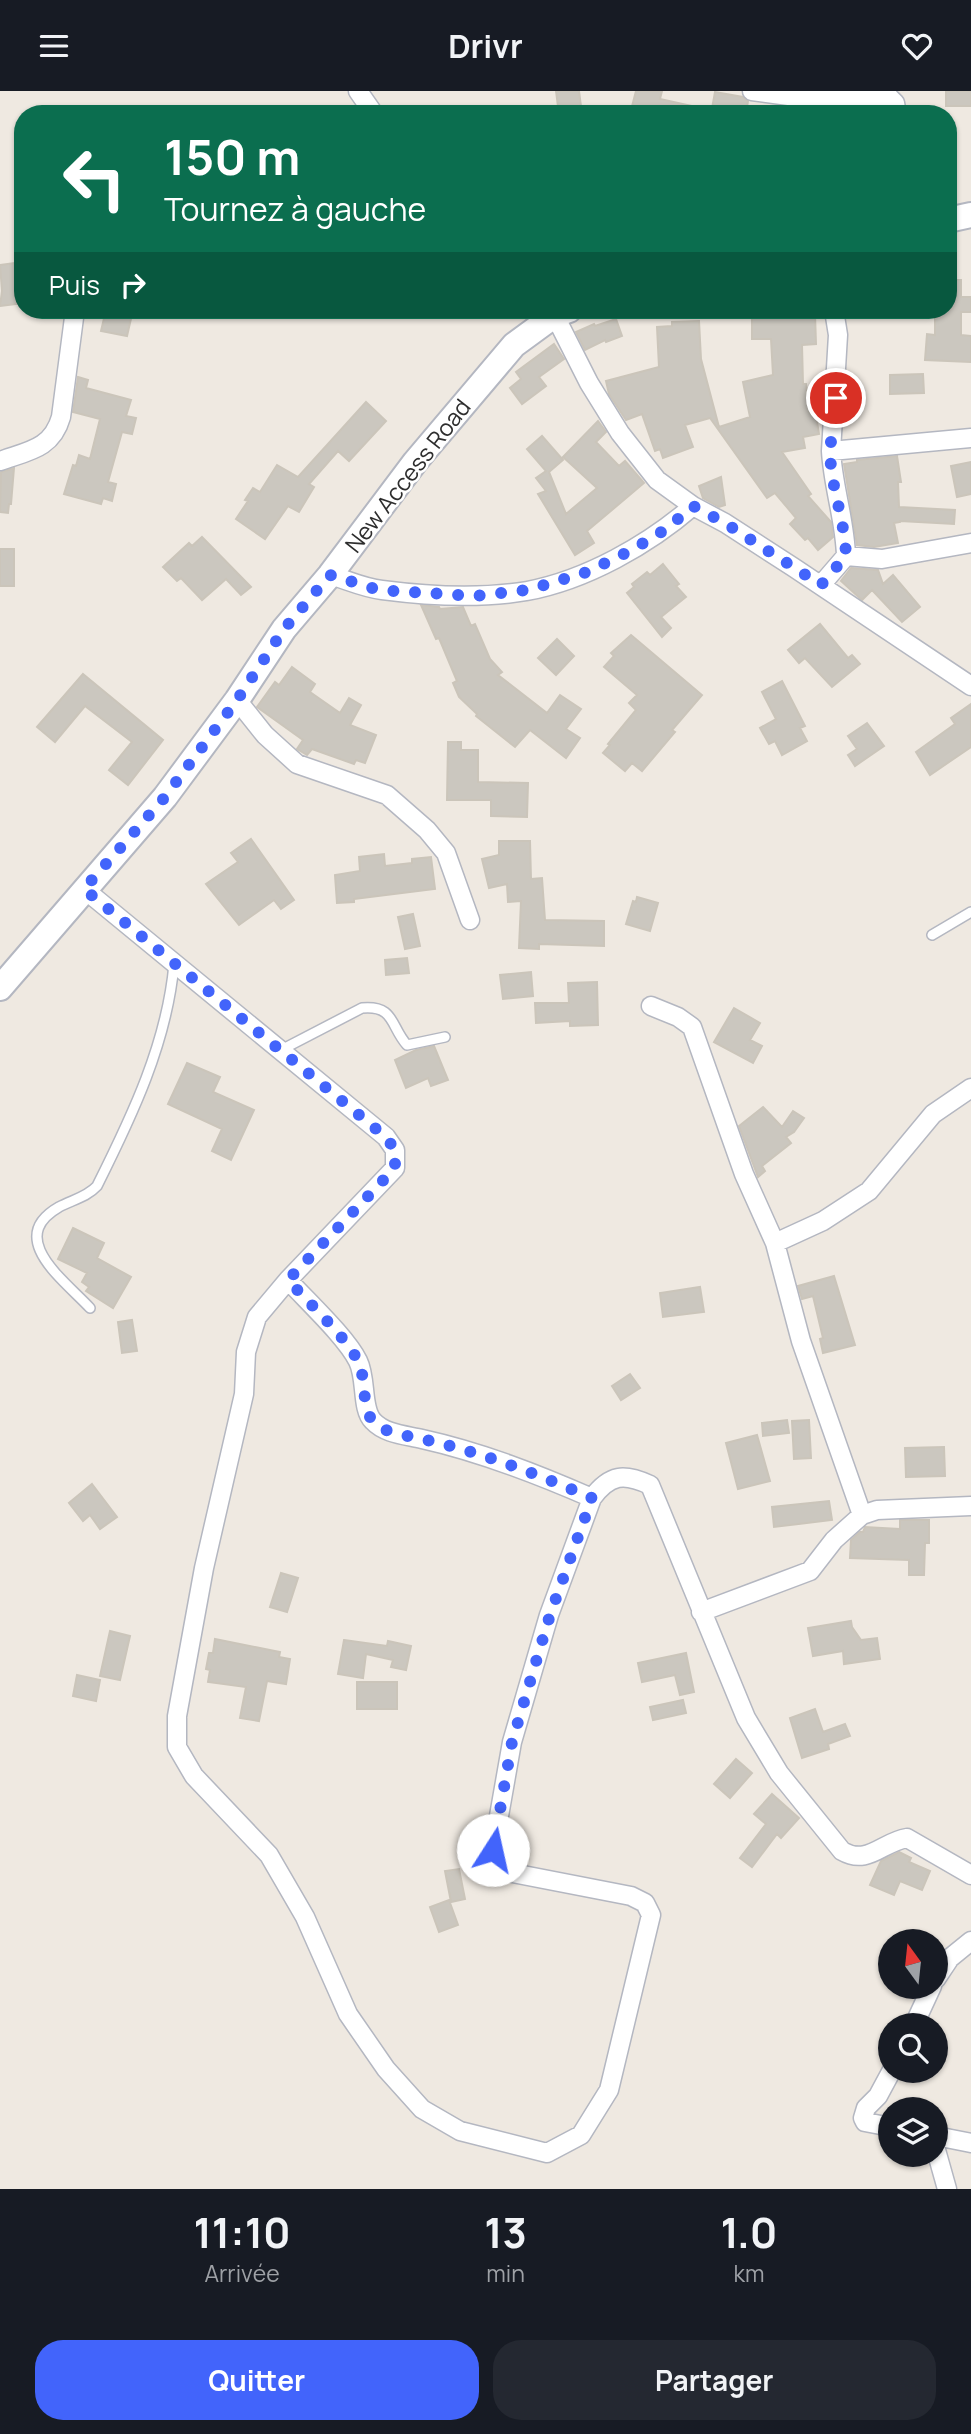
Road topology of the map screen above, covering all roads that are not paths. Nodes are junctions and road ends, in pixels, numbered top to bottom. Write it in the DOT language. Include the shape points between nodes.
graph roads {
  1 [pos="752,91"];
  2 [pos="895,105"];
  3 [pos="74,319"];
  4 [pos="548,319"];
  5 [pos="562,319"];
  6 [pos="835,319"];
  7 [pos="971,438"];
  8 [pos="831,451"];
  9 [pos="0,461"];
  10 [pos="693,506"];
  11 [pos="971,543"];
  12 [pos="846,556"];
  13 [pos="330,575"];
  14 [pos="821,585"];
  15 [pos="971,686"];
  16 [pos="237,700"];
  17 [pos="84,889"];
  18 [pos="971,912"];
  19 [pos="470,920"];
  20 [pos="932,935"];
  21 [pos="174,962"];
  22 [pos="0,988"];
  23 [pos="651,1006"];
  24 [pos="445,1037"];
  25 [pos="281,1050"];
  26 [pos="971,1088"];
  27 [pos="775,1244"];
  28 [pos="288,1280"];
  29 [pos="90,1308"];
  30 [pos="592,1498"];
  31 [pos="971,1506"];
  32 [pos="862,1515"];
  33 [pos="701,1612"];
  34 [pos="971,1875"];
  35 [pos="971,1941"];
  36 [pos="948,1961"];
  37 [pos="885,2083"];
  38 [pos="878,2124"];
  39 [pos="948,2138"];
  40 [pos="971,2143"];
  41 [pos="941,2167"];
  42 [pos="947,2189"];
  1 -- 2 [label="street" via="890,98"];
  3 -- 9 [label="street" via="57,432 48,442"];
  4 -- 13 [label="main road, New Access Road" via="514,345 415,463"];
  5 -- 10 [label="street" via="589,383 626,442 657,480"];
  6 -- 8 [label="street"];
  7 -- 8 [label="street"];
  8 -- 12 [label="street"];
  10 -- 13 [label="street" via="632,550 587,572 528,590 475,596 379,590"];
  10 -- 14 [label="street"];
  11 -- 12 [label="street" via="882,559"];
  12 -- 14 [label="street"];
  13 -- 16 [label="main road, New Access Road" via="284,629"];
  14 -- 15 [label="street"];
  16 -- 17 [label="main road, New Access Road" via="165,797"];
  16 -- 19 [label="street" via="265,735 298,764 387,795 428,830 446,853"];
  17 -- 21 [label="street"];
  17 -- 22 [label="main road, New Access Road"];
  18 -- 20 [label="lane"];
  21 -- 25 [label="street"];
  21 -- 29 [label="lane" via="163,1029 97,1186 59,1207 35,1231 44,1259"];
  23 -- 27 [label="street" via="692,1027 744,1174"];
  24 -- 25 [label="lane" via="407,1045 387,1012 374,1007 362,1008"];
  25 -- 28 [label="street" via="386,1137 395,1150 395,1168"];
  26 -- 27 [label="street" via="933,1114 869,1191 823,1221"];
  27 -- 32 [label="street" via="801,1341"];
  28 -- 30 [label="street" via="357,1359 370,1419 382,1430 461,1448"];
  28 -- 30 [label="street" via="257,1317 246,1352 244,1394 177,1716 177,1747 194,1776 269,1855 305,1917 348,2014 386,2069 422,2109 460,2131 547,2153 581,2135 609,2090 651,1915 645,1903 631,1896 502,1871 494,1864 512,1742"];
  30 -- 33 [label="street" via="616,1477 632,1477 650,1485"];
  31 -- 32 [label="street" via="877,1510"];
  32 -- 33 [label="street" via="810,1571"];
  33 -- 34 [label="street" via="746,1718 779,1773 842,1851 852,1857 865,1856 907,1838"];
  35 -- 36 [label="street"];
  37 -- 38 [label="street" via="863,2118"];
  39 -- 40 [label="street"];
  41 -- 42 [label="street"];
}
